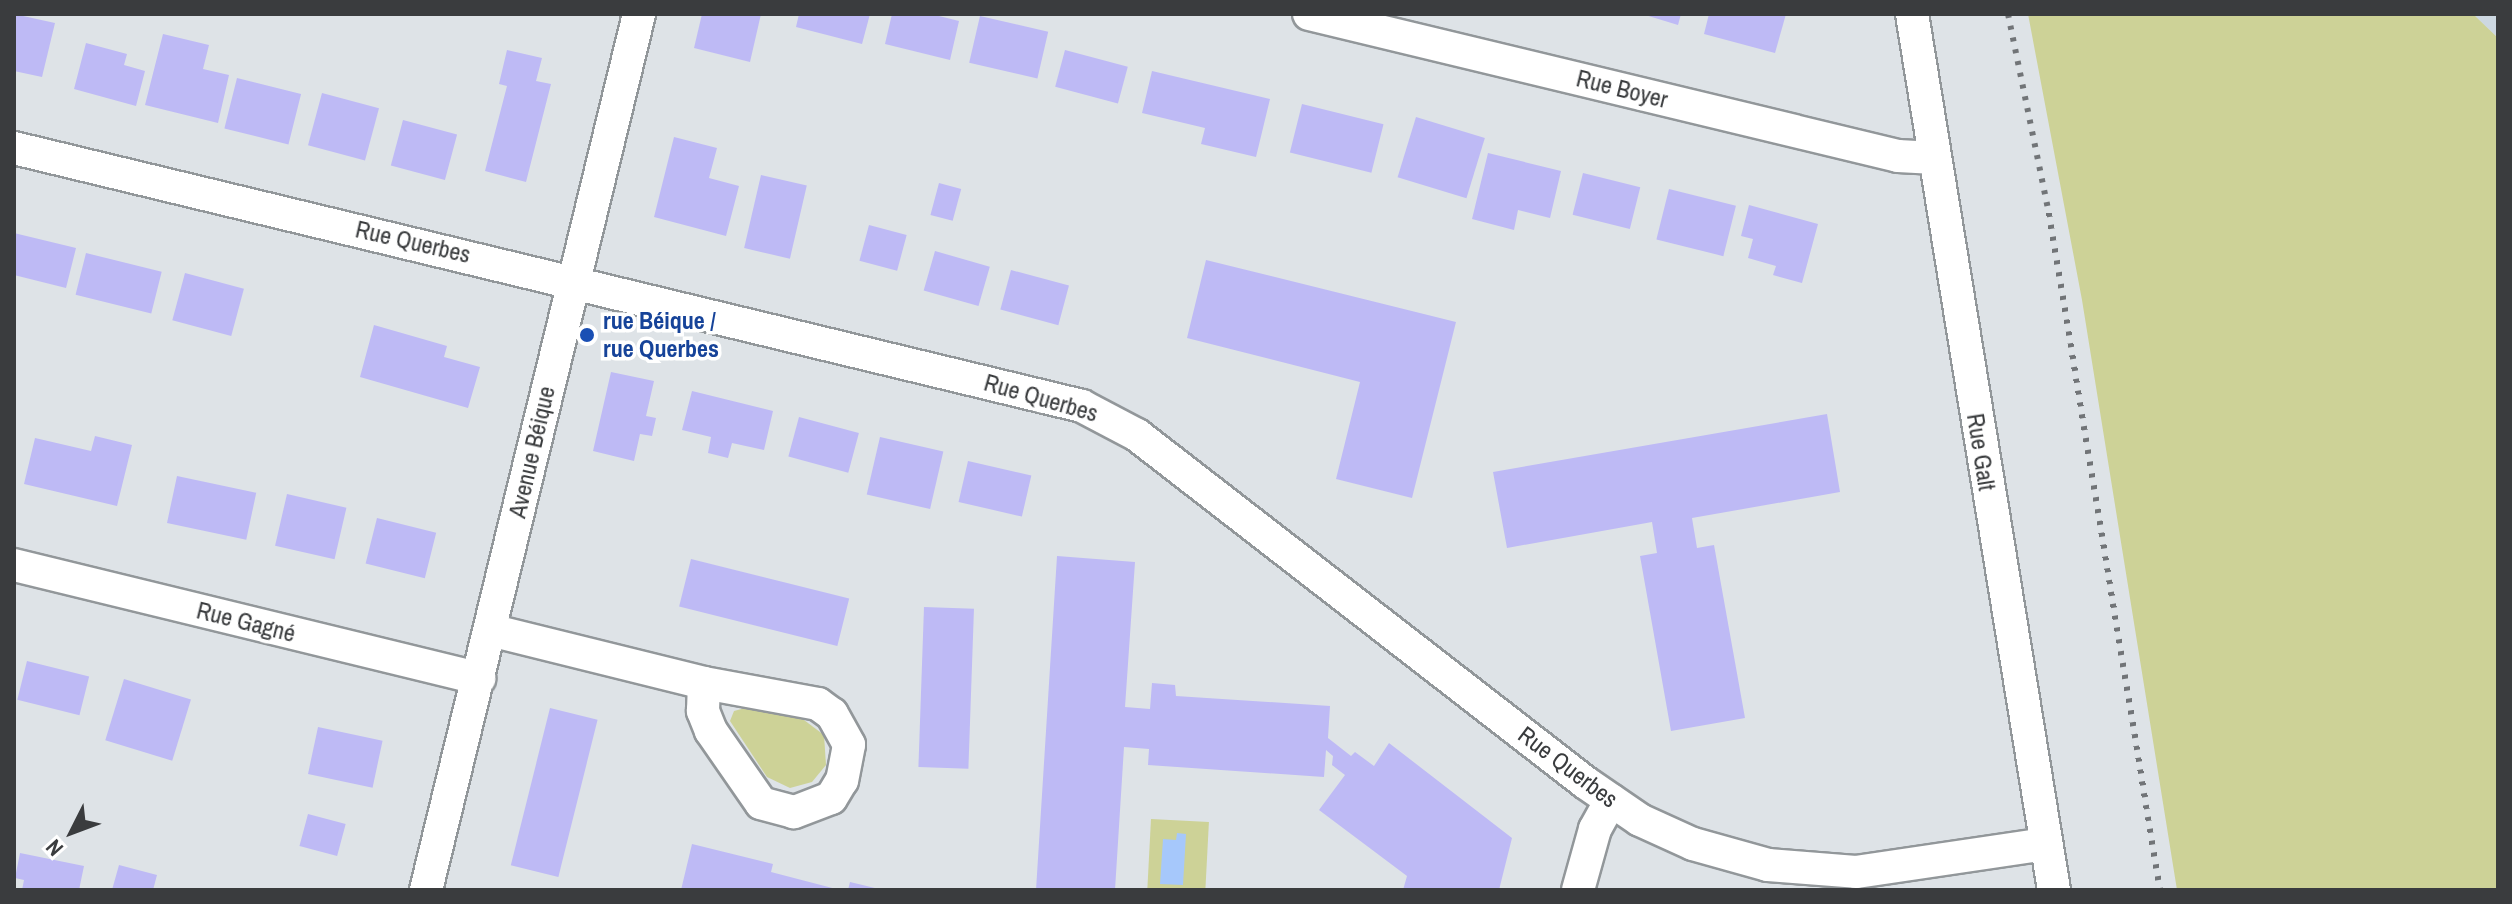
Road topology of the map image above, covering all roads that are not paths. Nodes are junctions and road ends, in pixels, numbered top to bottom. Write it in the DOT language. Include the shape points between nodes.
graph roads {
  1 [pos="639,14"];
  2 [pos="1309,14"];
  3 [pos="1912,14"];
  4 [pos="14,148"];
  5 [pos="1935,158"];
  6 [pos="572,280"];
  7 [pos="14,565"];
  8 [pos="490,630"];
  9 [pos="479,678"];
  10 [pos="704,683"];
  11 [pos="1611,800"];
  12 [pos="2046,844"];
  13 [pos="426,890"];
  14 [pos="1578,890"];
  15 [pos="2054,890"];
  1 -- 6 [label="street, Avenue Béique"];
  2 -- 5 [label="street, Rue Boyer" via="1898,156"];
  3 -- 5 [label="street, Rue Galt"];
  4 -- 6 [label="street, Rue Querbes"];
  5 -- 12 [label="street, Rue Galt"];
  6 -- 8 [label="street, Avenue Béique"];
  6 -- 11 [label="street, Rue Querbes" via="1100,413 1222,500"];
  7 -- 9 [label="street, Rue Gagné"];
  8 -- 9 [label="street, Avenue Béique"];
  8 -- 10 [label="street"];
  9 -- 13 [label="street, Avenue Béique"];
  10 -- 10 [label="street" via="703,711 711,731 761,803 794,812 831,798 842,780 849,745 832,714 801,699"];
  11 -- 12 [label="street, Rue Querbes" via="1693,844 1799,870 1881,871"];
  11 -- 14 [label="street" via="1595,829"];
  12 -- 15 [label="street, Rue Galt"];
}
